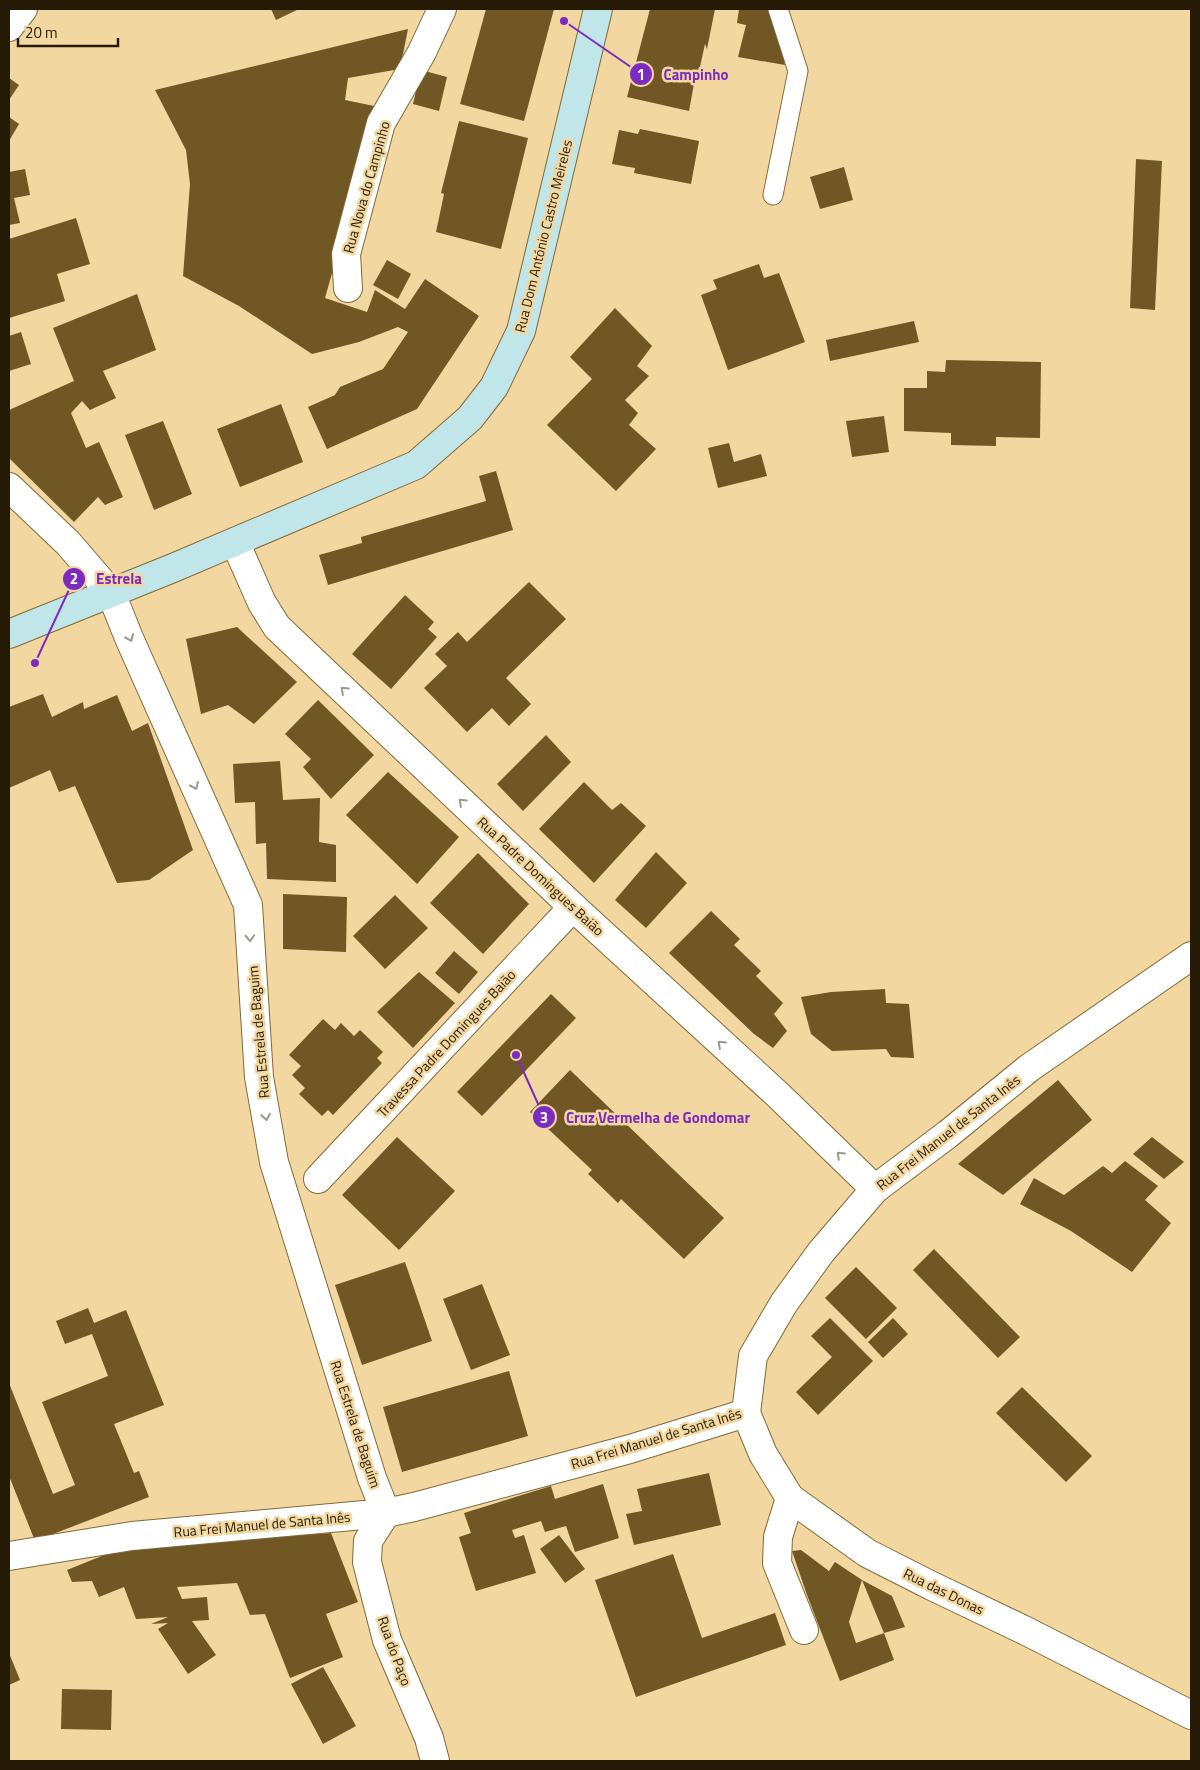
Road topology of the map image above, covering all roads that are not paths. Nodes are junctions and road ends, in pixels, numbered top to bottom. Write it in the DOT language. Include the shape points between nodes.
graph roads {
  1 [pos="23,9"];
  2 [pos="442,9"];
  3 [pos="598,9"];
  4 [pos="778,9"];
  5 [pos="9,27"];
  6 [pos="773,195"];
  7 [pos="348,288"];
  8 [pos="9,487"];
  9 [pos="234,542"];
  10 [pos="111,592"];
  11 [pos="9,634"];
  12 [pos="573,907"];
  13 [pos="1191,956"];
  14 [pos="318,1179"];
  15 [pos="875,1189"];
  16 [pos="746,1413"];
  17 [pos="790,1498"];
  18 [pos="386,1513"];
  19 [pos="9,1556"];
  20 [pos="804,1630"];
  21 [pos="1191,1715"];
  22 [pos="436,1761"];
  1 -- 5 [label="street"];
  2 -- 7 [label="street, Rua Nova do Campinho" via="422,52 381,123 346,254"];
  3 -- 9 [label="main road, Rua Dom António Castro Meireles" via="521,331 494,387 470,418 416,465"];
  4 -- 6 [label="lane" via="798,72"];
  8 -- 10 [label="street, Rua Estrela de Baguim" via="68,543"];
  9 -- 10 [label="main road, Rua Dom António Castro Meireles"];
  12 -- 9 [label="street, Rua Padre Domingues Baião, one-way" via="278,627 262,602"];
  10 -- 11 [label="main road, Rua Dom António Castro Meireles"];
  10 -- 18 [label="street, Rua Estrela de Baguim, one-way" via="248,905 258,1077 274,1162 372,1478"];
  12 -- 14 [label="street, Travessa Padre Domingues Baião"];
  15 -- 12 [label="street, Rua Padre Domingues Baião, one-way" via="777,1094"];
  13 -- 15 [label="street, Rua Frei Manuel de Santa Inês" via="1029,1068"];
  15 -- 16 [label="street, Rua Frei Manuel de Santa Inês" via="821,1252 784,1303 753,1356"];
  16 -- 17 [label="street, Rua das Donas" via="763,1454"];
  16 -- 18 [label="street, Rua Frei Manuel de Santa Inês" via="630,1449"];
  17 -- 20 [label="street" via="778,1537 777,1563"];
  17 -- 21 [label="street, Rua das Donas" via="867,1553"];
  18 -- 19 [label="street, Rua Frei Manuel de Santa Inês" via="132,1536"];
  18 -- 22 [label="street, Rua do Paço" via="368,1541 367,1562 388,1640"];
}
